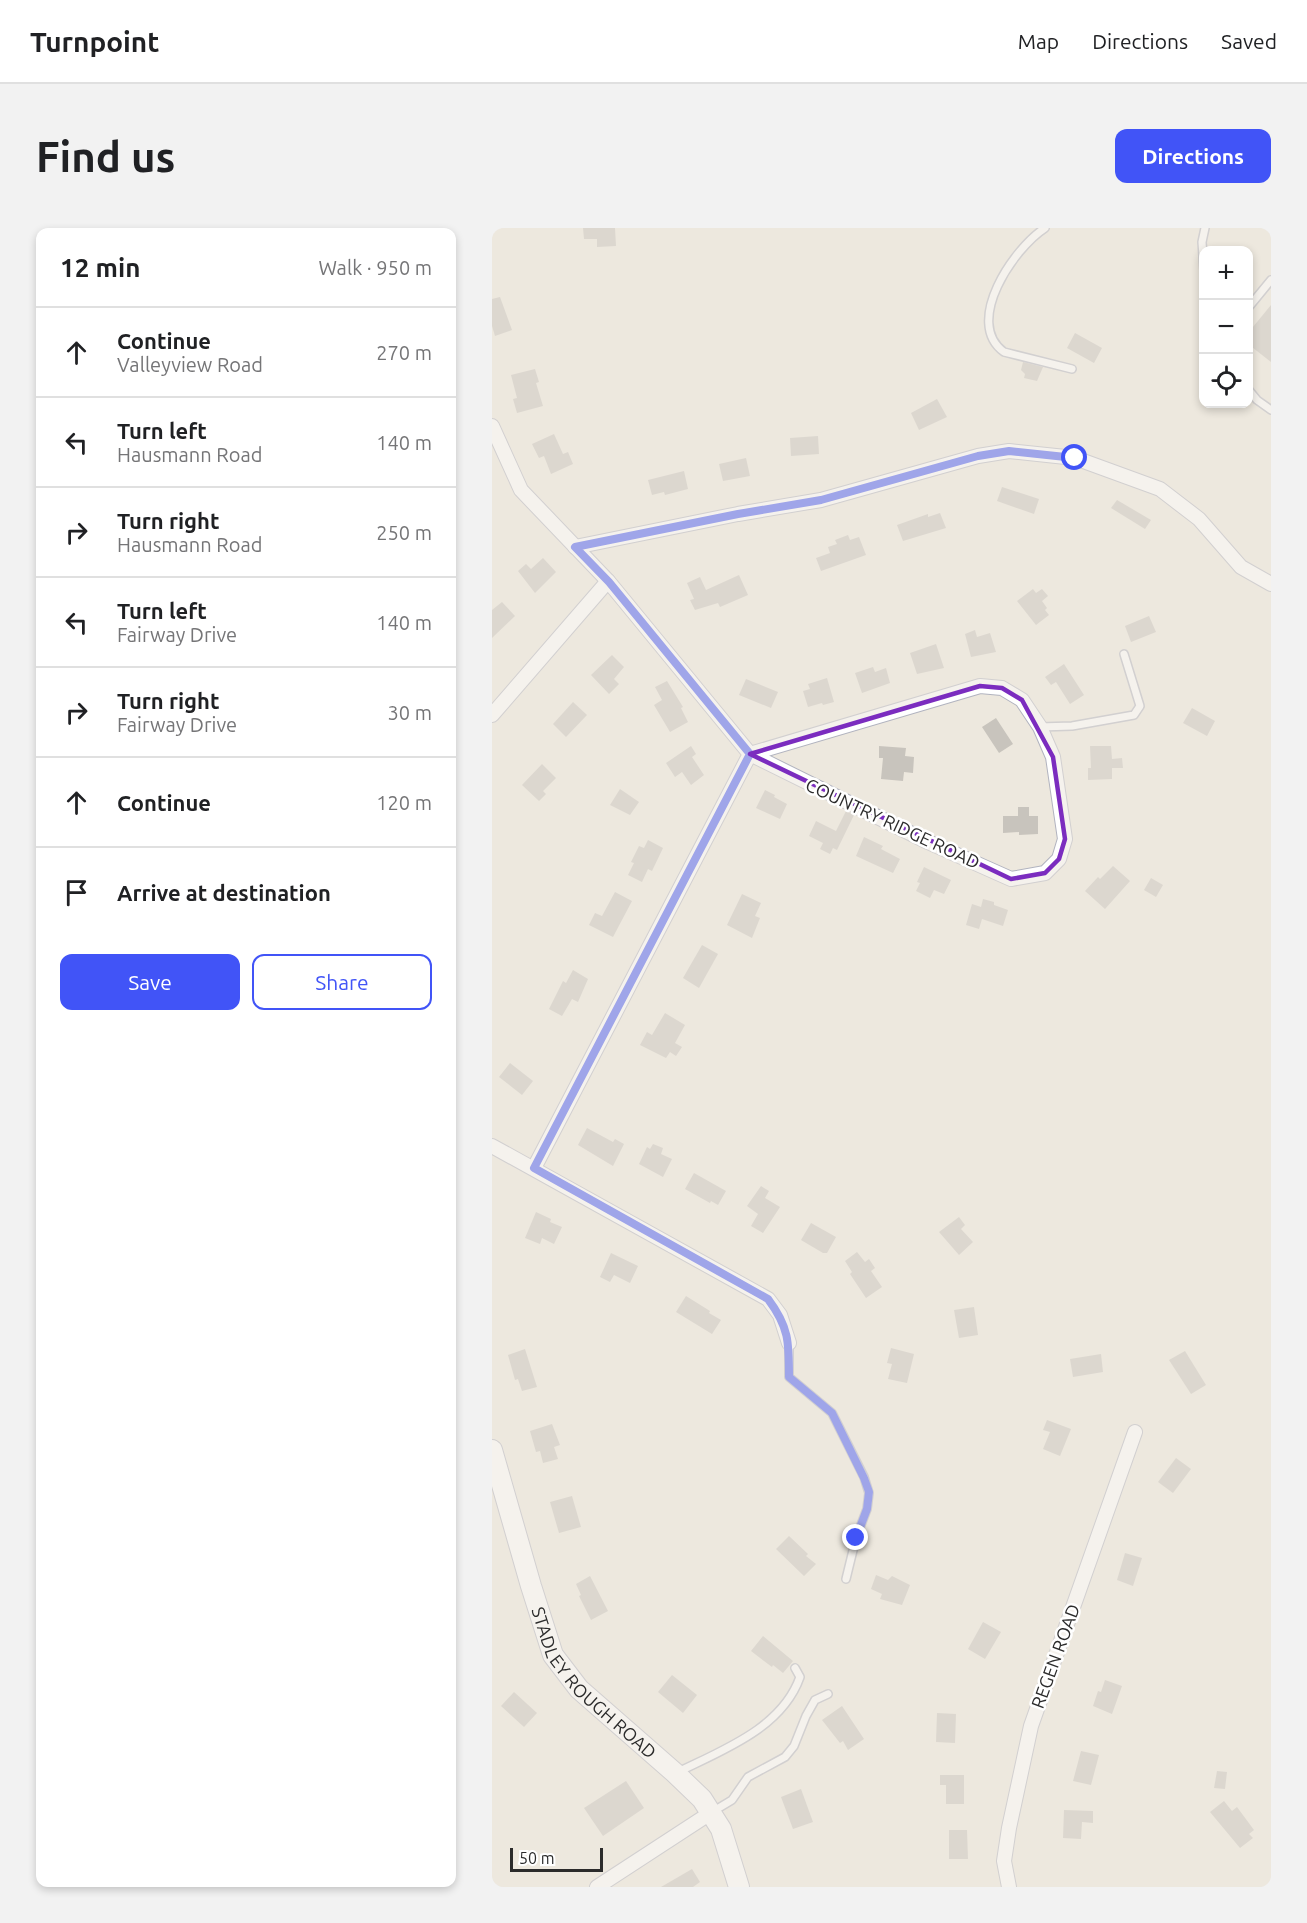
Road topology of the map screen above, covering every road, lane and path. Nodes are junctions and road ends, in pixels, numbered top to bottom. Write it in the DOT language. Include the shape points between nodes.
graph roads {
  1 [pos="1045,228"];
  2 [pos="1205,228"];
  3 [pos="1202,246"];
  4 [pos="1271,280"];
  5 [pos="1253,302"];
  6 [pos="1072,369"];
  7 [pos="1253,395"];
  8 [pos="1271,410"];
  9 [pos="492,426"];
  10 [pos="575,547"];
  11 [pos="609,582"];
  12 [pos="1271,584"];
  13 [pos="1124,654"];
  14 [pos="492,715"];
  15 [pos="1040,727"];
  16 [pos="750,754"];
  17 [pos="492,1146"];
  18 [pos="534,1168"];
  19 [pos="789,1342"];
  20 [pos="1135,1432"];
  21 [pos="492,1450"];
  22 [pos="846,1579"];
  23 [pos="795,1668"];
  24 [pos="828,1694"];
  25 [pos="675,1773"];
  26 [pos="712,1812"];
  27 [pos="597,1887"];
  28 [pos="739,1887"];
  29 [pos="1009,1887"];
  1 -- 6 [label="lane" via="1022,248 994,291 989,317 992,337 1004,352"];
  2 -- 3 [label="lane"];
  4 -- 5 [label="lane"];
  7 -- 8 [label="lane"];
  9 -- 10 [label="street" via="521,490"];
  10 -- 11 [label="street"];
  10 -- 12 [label="street" via="821,500 1009,451 1075,458 1160,489 1199,519 1241,567"];
  11 -- 14 [label="street"];
  11 -- 16 [label="street"];
  13 -- 15 [label="lane" via="1140,706 1134,715 1072,726"];
  15 -- 16 [label="street, COUNTRY RIDGE ROAD" via="1022,700 1002,688 980,686"];
  15 -- 16 [label="street, COUNTRY RIDGE ROAD" via="1053,757 1065,838 1059,860 1046,873 1011,879"];
  16 -- 18 [label="street"];
  17 -- 18 [label="street"];
  18 -- 19 [label="street" via="768,1299 780,1315"];
  19 -- 22 [label="lane" via="789,1377 832,1413 869,1492"];
  20 -- 29 [label="street, REGEN ROAD" via="1031,1726 1004,1861"];
  21 -- 25 [label="main road, STADLEY ROUGH ROAD" via="554,1655 579,1689"];
  23 -- 25 [label="lane" via="800,1677 795,1691 770,1721"];
  24 -- 26 [label="lane" via="815,1700 785,1757 748,1777 732,1800"];
  25 -- 26 [label="main road, STADLEY ROUGH ROAD"];
  26 -- 27 [label="street"];
  26 -- 28 [label="main road, STADLEY ROUGH ROAD"];
}
